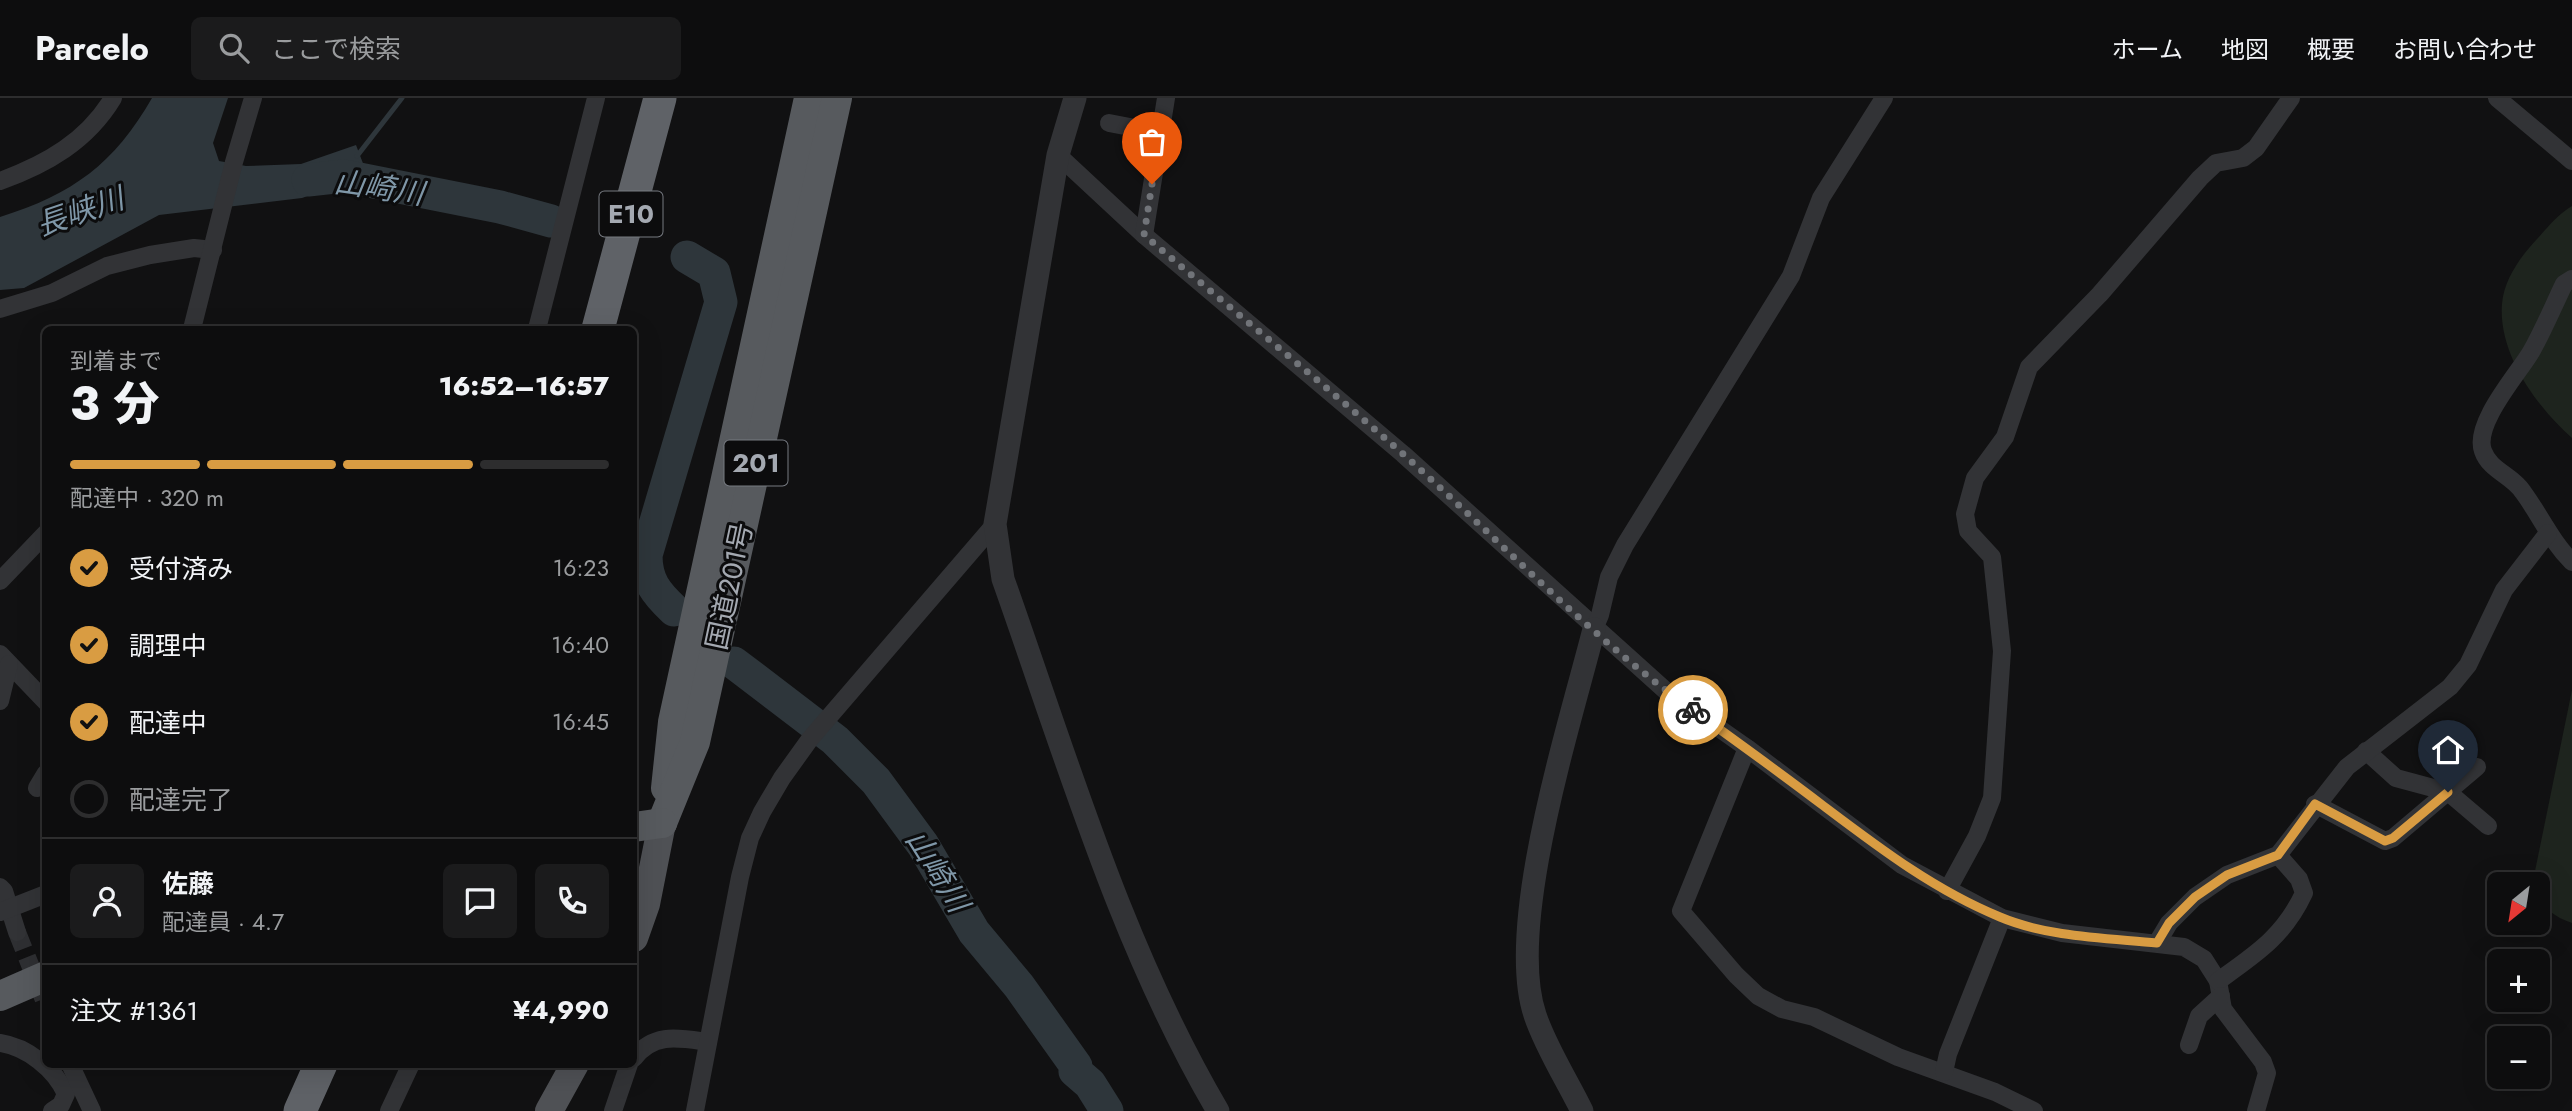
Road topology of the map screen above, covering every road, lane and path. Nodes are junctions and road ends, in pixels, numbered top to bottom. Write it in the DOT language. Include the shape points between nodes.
graph roads {
  1 [pos="113,98"];
  2 [pos="253,98"];
  3 [pos="596,98"];
  4 [pos="660,98"];
  5 [pos="809,98"];
  6 [pos="836,98"];
  7 [pos="1075,98"];
  8 [pos="1166,98"];
  9 [pos="1884,98"];
  10 [pos="2291,98"];
  11 [pos="2497,98"];
  12 [pos="1109,123"];
  13 [pos="1161,132"];
  14 [pos="1058,155"];
  15 [pos="2572,161"];
  16 [pos="0,181"];
  17 [pos="1144,235"];
  18 [pos="213,250"];
  19 [pos="2572,279"];
  20 [pos="0,309"];
  21 [pos="193,326"];
  22 [pos="538,326"];
  23 [pos="599,326"];
  24 [pos="995,524"];
  25 [pos="2548,533"];
  26 [pos="42,537"];
  27 [pos="2572,562"];
  28 [pos="0,581"];
  29 [pos="1594,629"];
  30 [pos="5,659"];
  31 [pos="42,698"];
  32 [pos="0,701"];
  33 [pos="1747,748"];
  34 [pos="2366,751"];
  35 [pos="2477,767"];
  36 [pos="2448,792"];
  37 [pos="2315,804"];
  38 [pos="648,825"];
  39 [pos="2488,826"];
  40 [pos="2278,855"];
  41 [pos="0,887"];
  42 [pos="1947,891"];
  43 [pos="42,896"];
  44 [pos="5,910"];
  45 [pos="2002,918"];
  46 [pos="637,930"];
  47 [pos="17,932"];
  48 [pos="2157,943"];
  49 [pos="42,978"];
  50 [pos="2220,989"];
  51 [pos="0,996"];
  52 [pos="0,1042"];
  53 [pos="708,1042"];
  54 [pos="2189,1045"];
  55 [pos="637,1054"];
  56 [pos="42,1063"];
  57 [pos="47,1068"];
  58 [pos="72,1068"];
  59 [pos="319,1068"];
  60 [pos="409,1068"];
  61 [pos="573,1068"];
  62 [pos="628,1068"];
  63 [pos="1944,1072"];
  64 [pos="52,1111"];
  65 [pos="92,1111"];
  66 [pos="300,1111"];
  67 [pos="389,1111"];
  68 [pos="549,1111"];
  69 [pos="612,1111"];
  70 [pos="695,1111"];
  71 [pos="1218,1111"];
  72 [pos="1582,1111"];
  73 [pos="2034,1111"];
  74 [pos="2256,1111"];
  1 -- 16 [label="street" via="93,126 58,155"];
  2 -- 18 [label="street"];
  3 -- 22 [label="street"];
  4 -- 23 [label="highway, E10"];
  5 -- 38 [label="highway, 国道201号 / 201"];
  6 -- 38 [label="highway, 国道201号 / 201" via="695,742"];
  7 -- 14 [label="street"];
  8 -- 13 [label="street"];
  9 -- 29 [label="street" via="1821,198 1791,276 1625,545 1609,576"];
  10 -- 42 [label="street" via="2256,148 2244,158 2216,163 2200,178 2100,294 2029,367 2005,437 1975,478 1965,514 1968,531 1992,557 2001,665 1992,799"];
  11 -- 15 [label="street"];
  12 -- 13 [label="street"];
  13 -- 17 [label="street"];
  14 -- 17 [label="street"];
  14 -- 24 [label="street"];
  17 -- 29 [label="street" via="1403,454"];
  18 -- 20 [label="street" via="194,248 107,266 52,293"];
  18 -- 21 [label="street"];
  19 -- 25 [label="street" via="2564,285 2531,351 2496,404 2481,448 2490,465 2522,489"];
  24 -- 53 [label="street" via="810,740 769,801 750,838 740,877"];
  24 -- 71 [label="street" via="1003,579 1117,902 1187,1059"];
  25 -- 27 [label="street"];
  25 -- 34 [label="street" via="2504,590 2468,665 2451,687"];
  26 -- 28 [label="street"];
  29 -- 33 [label="street" via="1666,691"];
  29 -- 72 [label="street" via="1538,858 1526,971 1535,1016"];
  30 -- 31 [label="street"];
  30 -- 32 [label="street"];
  33 -- 42 [label="street" via="1902,865"];
  33 -- 63 [label="street" via="1681,911 1758,996 1898,1057"];
  34 -- 36 [label="street" via="2396,778"];
  34 -- 37 [label="street"];
  35 -- 36 [label="street"];
  36 -- 37 [label="street" via="2385,841"];
  36 -- 39 [label="street"];
  37 -- 40 [label="street"];
  38 -- 46 [label="main road" via="646,904"];
  40 -- 48 [label="street" via="2227,875 2195,897"];
  40 -- 50 [label="street" via="2304,893 2291,921"];
  41 -- 44 [label="street"];
  42 -- 45 [label="street"];
  43 -- 44 [label="street"];
  44 -- 47 [label="street"];
  45 -- 48 [label="street" via="2062,933"];
  45 -- 63 [label="street"];
  48 -- 50 [label="street" via="2183,947 2204,959"];
  49 -- 51 [label="highway"];
  50 -- 54 [label="street" via="2199,1016"];
  50 -- 74 [label="street" via="2223,1009 2267,1073"];
  52 -- 56 [label="street"];
  53 -- 55 [label="street" via="673,1037 644,1045"];
  53 -- 70 [label="street"];
  57 -- 64 [label="street" via="66,1094"];
  58 -- 65 [label="street"];
  59 -- 66 [label="highway"];
  60 -- 67 [label="street"];
  61 -- 68 [label="main road"];
  62 -- 69 [label="street"];
  63 -- 73 [label="street"];
}
